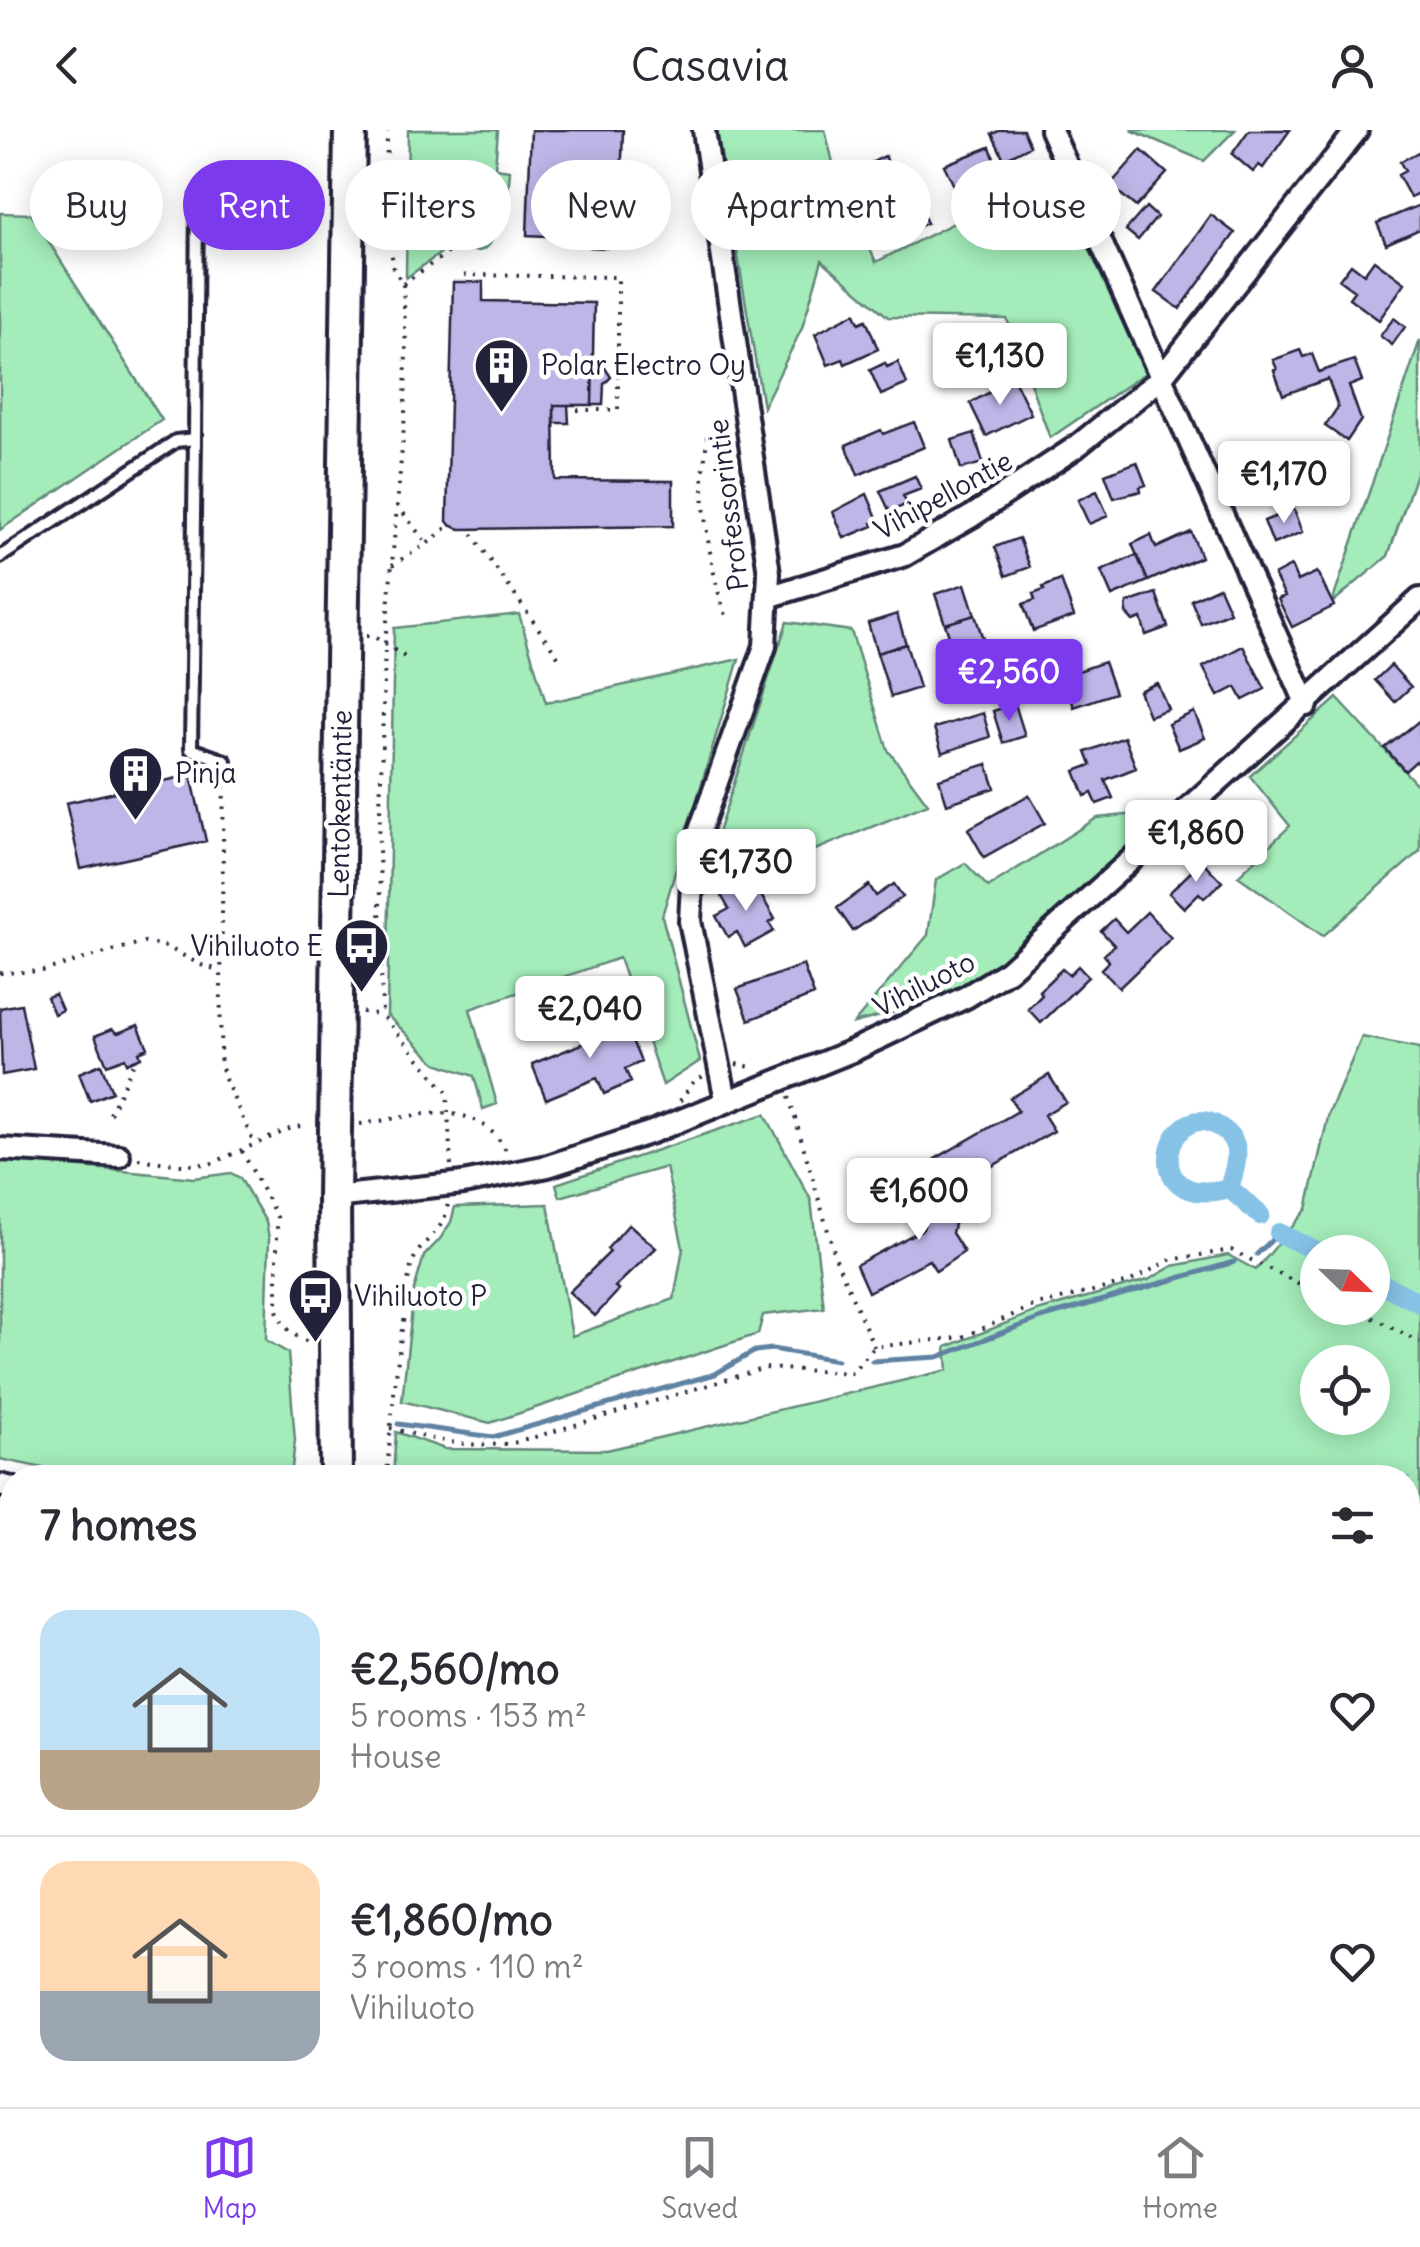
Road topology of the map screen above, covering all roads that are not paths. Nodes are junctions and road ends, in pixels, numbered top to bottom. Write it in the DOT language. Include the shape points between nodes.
graph roads {
  1 [pos="350,130"];
  2 [pos="704,130"];
  3 [pos="1051,130"];
  4 [pos="1357,130"];
  5 [pos="197,250"];
  6 [pos="1161,378"];
  7 [pos="195,439"];
  8 [pos="0,557"];
  9 [pos="768,597"];
  10 [pos="1420,600"];
  11 [pos="1307,705"];
  12 [pos="224,761"];
  13 [pos="726,1100"];
  14 [pos="0,1149"];
  15 [pos="119,1156"];
  16 [pos="334,1197"];
  17 [pos="336,1465"];
  1 -- 16 [label="main road, Lentokentäntie"];
  2 -- 9 [label="street, Professorintie"];
  3 -- 6 [label="street"];
  4 -- 6 [label="street, Vihipellontie"];
  5 -- 7 [label="lane"];
  6 -- 9 [label="street, Vihipellontie" via="1076,447 905,555"];
  6 -- 11 [label="street"];
  7 -- 8 [label="lane" via="176,441"];
  7 -- 12 [label="lane" via="192,749"];
  9 -- 13 [label="street, Professorintie" via="765,646 694,846 690,921"];
  10 -- 11 [label="street, Vihiluoto"];
  11 -- 13 [label="street, Vihiluoto" via="1008,971 852,1051"];
  13 -- 16 [label="street, Vihiluoto" via="548,1166"];
  14 -- 15 [label="street"];
  16 -- 17 [label="main road, Lentokentäntie"];
}
